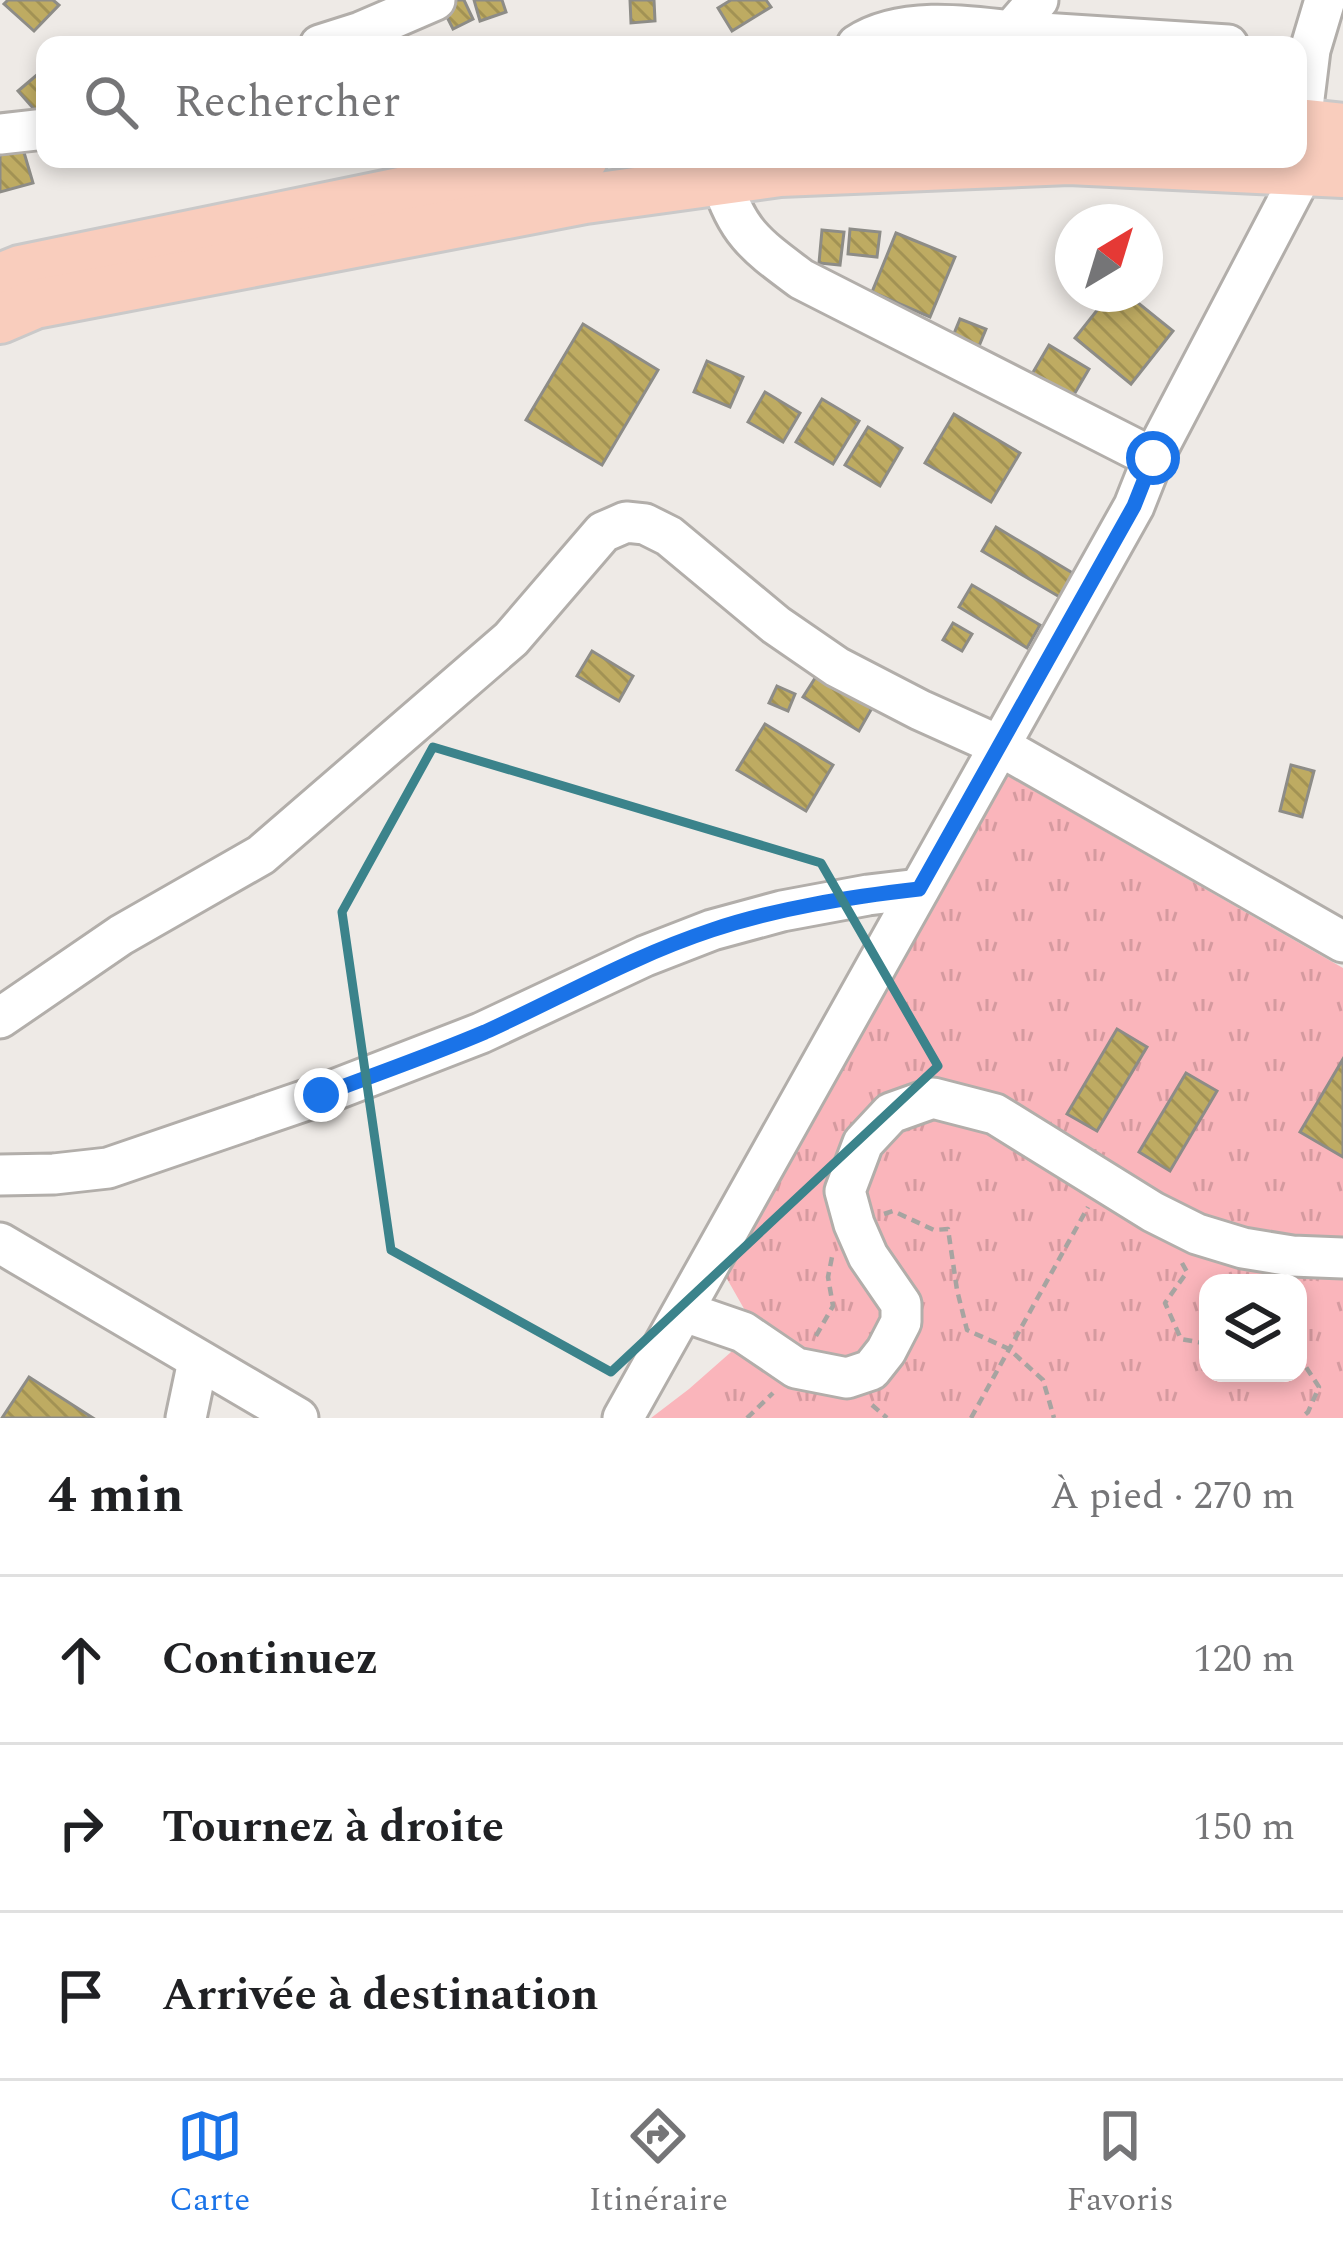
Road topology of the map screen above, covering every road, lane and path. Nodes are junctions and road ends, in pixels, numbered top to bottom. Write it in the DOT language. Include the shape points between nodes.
graph roads {
  1 [pos="435,0"];
  2 [pos="1038,0"];
  3 [pos="1325,0"];
  4 [pos="1011,31"];
  5 [pos="348,36"];
  6 [pos="870,36"];
  7 [pos="1088,36"];
  8 [pos="1307,43"];
  9 [pos="1307,70"];
  10 [pos="36,130"];
  11 [pos="0,134"];
  12 [pos="1318,143"];
  13 [pos="531,168"];
  14 [pos="876,168"];
  15 [pos="1305,168"];
  16 [pos="721,179"];
  17 [pos="0,278"];
  18 [pos="0,319"];
  19 [pos="1153,458"];
  20 [pos="1000,746"];
  21 [pos="919,889"];
  22 [pos="1343,942"];
  23 [pos="0,1018"];
  24 [pos="0,1175"];
  25 [pos="1102,1181"];
  26 [pos="0,1243"];
  27 [pos="1178,1256"];
  28 [pos="1343,1258"];
  29 [pos="685,1312"];
  30 [pos="1199,1342"];
  31 [pos="198,1361"];
  32 [pos="1307,1369"];
  33 [pos="774,1392"];
  34 [pos="186,1418"];
  35 [pos="298,1418"];
  36 [pos="623,1418"];
  37 [pos="748,1418"];
  38 [pos="971,1418"];
  39 [pos="1301,1418"];
  1 -- 5 [label="street"];
  2 -- 4 [label="street"];
  3 -- 8 [label="street"];
  4 -- 6 [label="street" via="916,27"];
  4 -- 7 [label="street"];
  9 -- 12 [label="street"];
  10 -- 11 [label="street"];
  13 -- 17 [label="main road"];
  14 -- 16 [label="main road"];
  15 -- 19 [label="street"];
  16 -- 18 [label="main road" via="35,304"];
  16 -- 19 [label="street" via="741,227 801,279"];
  19 -- 20 [label="street"];
  20 -- 21 [label="street"];
  20 -- 22 [label="street"];
  20 -- 23 [label="street" via="837,667 669,536 626,522 603,532 511,638 261,855 121,935"];
  21 -- 24 [label="street" via="782,910 712,930 481,1033 108,1168"];
  21 -- 29 [label="street"];
  25 -- 28 [label="street" via="1197,1234 1243,1248"];
  25 -- 29 [label="street" via="995,1114 933,1098 891,1113 863,1143 845,1191 868,1256 901,1304 901,1322 871,1370 847,1378 796,1368 742,1332"];
  25 -- 38 [label="path"];
  26 -- 31 [label="street"];
  27 -- 30 [label="path" via="1186,1272 1165,1303 1181,1339"];
  29 -- 36 [label="street"];
  31 -- 34 [label="street"];
  31 -- 35 [label="street"];
  32 -- 39 [label="path" via="1318,1387"];
  33 -- 37 [label="path"];
}
